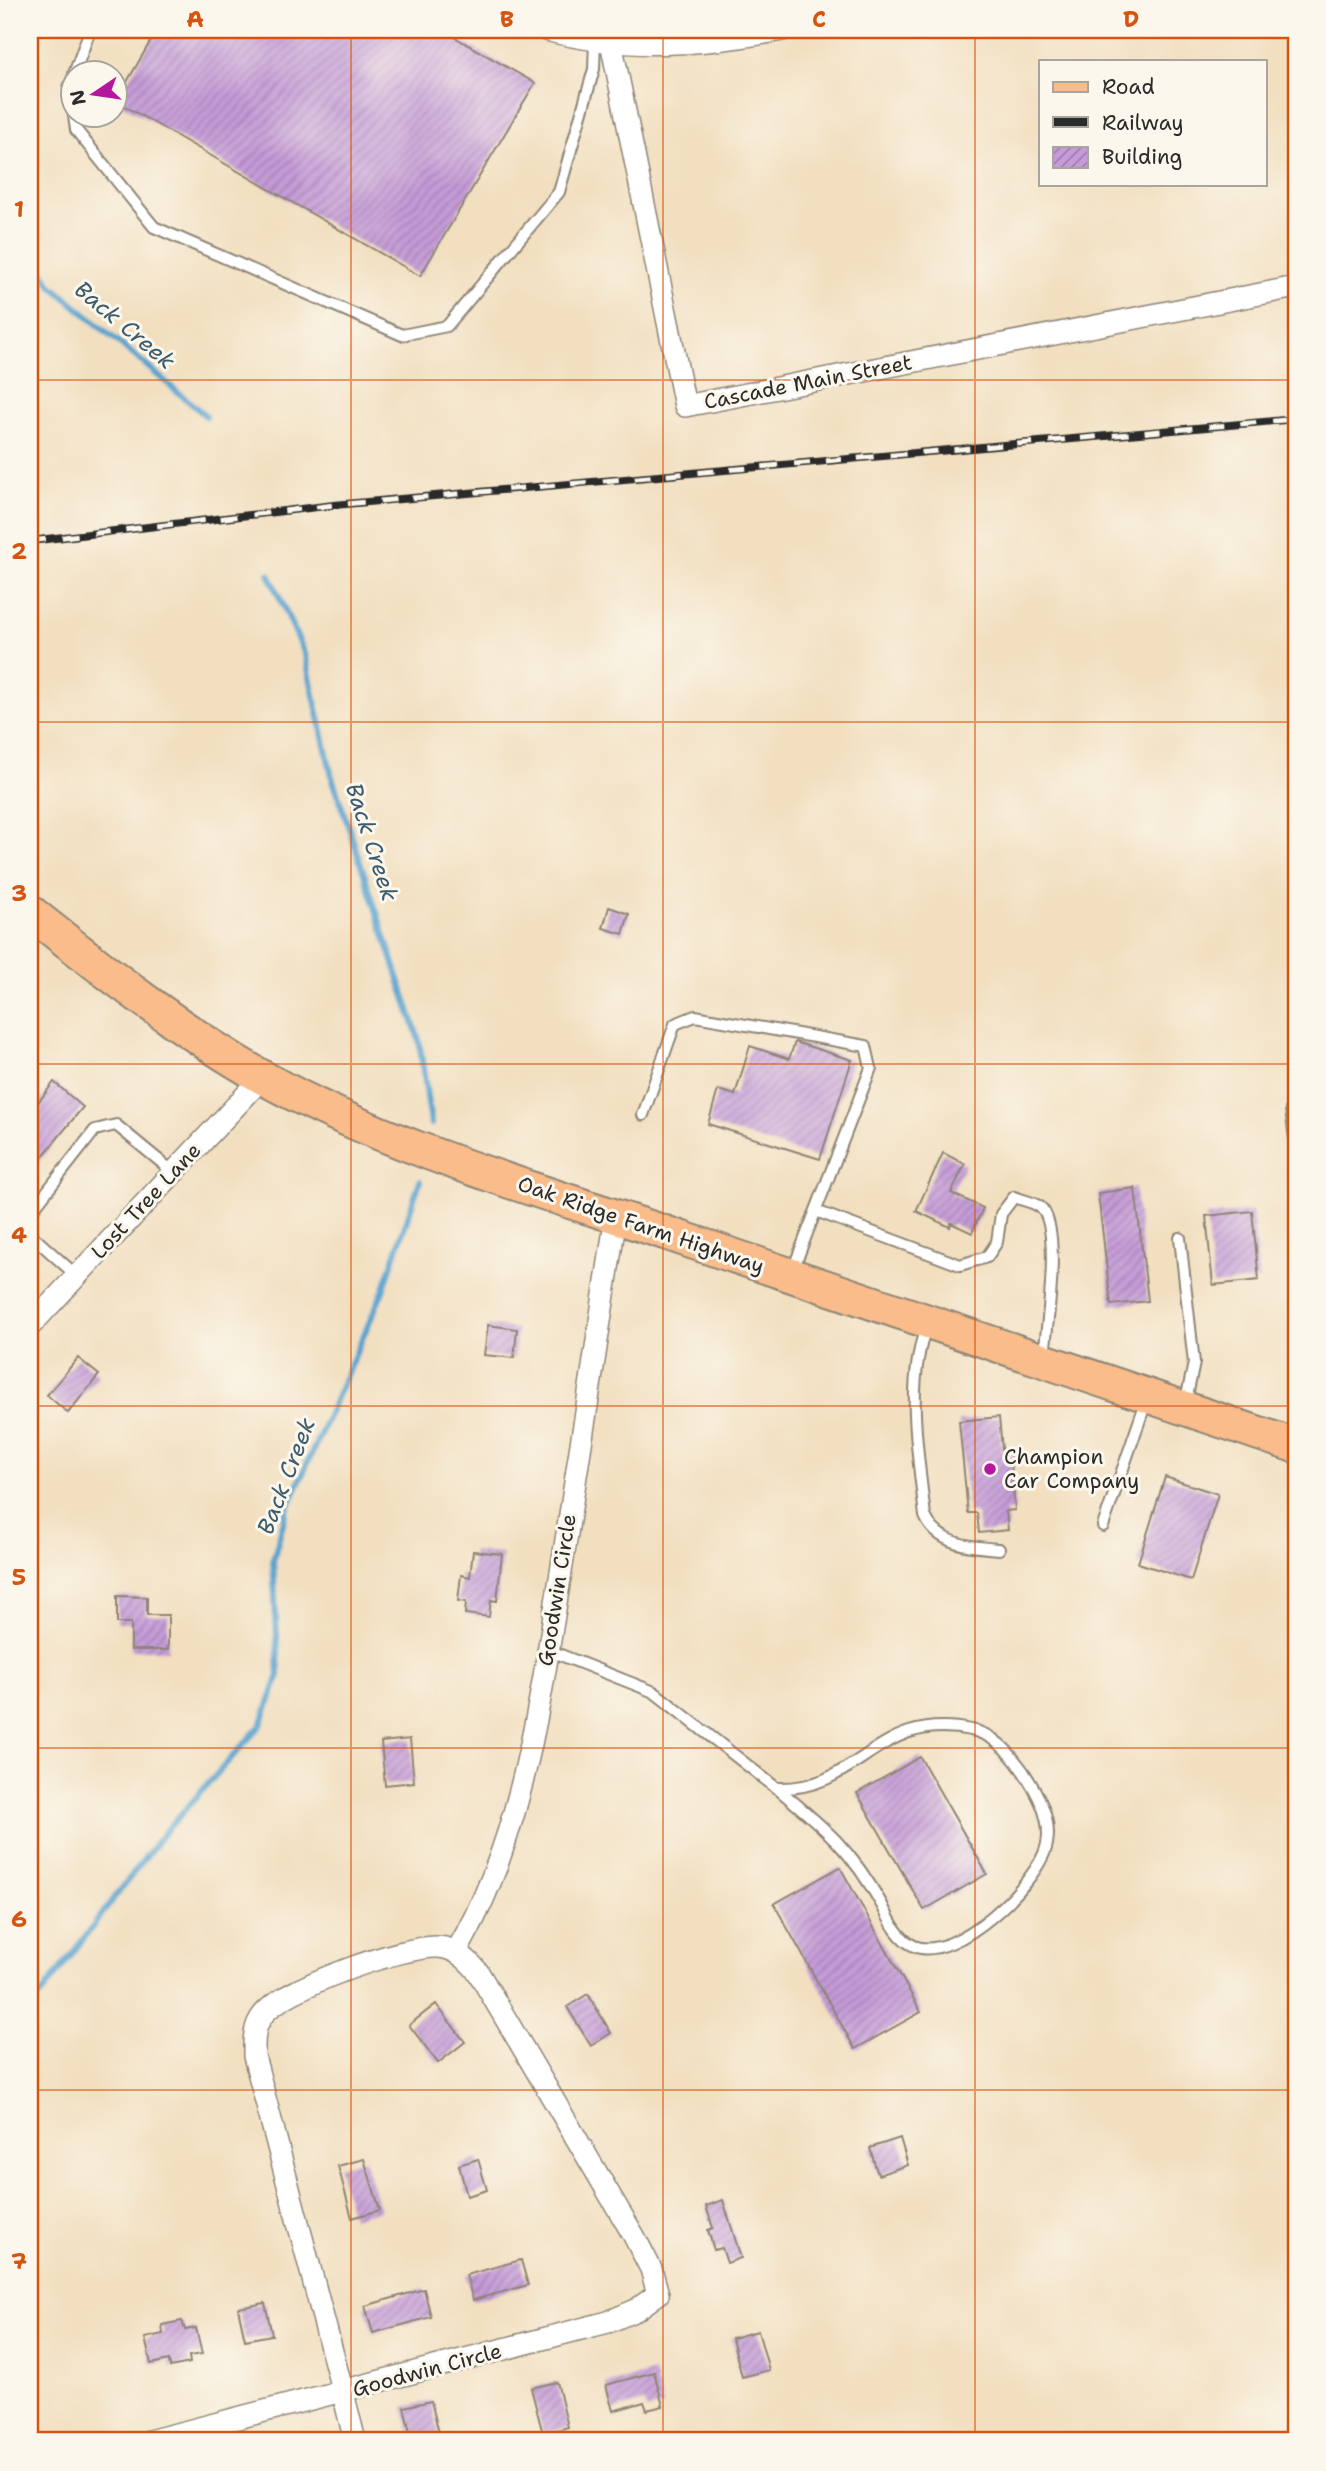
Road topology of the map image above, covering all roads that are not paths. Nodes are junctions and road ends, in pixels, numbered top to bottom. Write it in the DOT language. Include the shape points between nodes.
graph roads {
  1 [pos="90,30"];
  2 [pos="546,30"];
  3 [pos="782,30"];
  4 [pos="603,41"];
  5 [pos="79,60"];
  6 [pos="76,130"];
  7 [pos="1296,288"];
  8 [pos="30,912"];
  9 [pos="263,1077"];
  10 [pos="1296,1098"];
  11 [pos="643,1115"];
  12 [pos="1296,1146"];
  13 [pos="172,1171"];
  14 [pos="816,1211"];
  15 [pos="30,1213"];
  16 [pos="616,1216"];
  17 [pos="30,1234"];
  18 [pos="1180,1238"];
  19 [pos="791,1275"];
  20 [pos="77,1276"];
  21 [pos="928,1321"];
  22 [pos="30,1326"];
  23 [pos="1043,1360"];
  24 [pos="1149,1396"];
  25 [pos="1185,1408"];
  26 [pos="1296,1446"];
  27 [pos="1103,1526"];
  28 [pos="999,1549"];
  29 [pos="548,1650"];
  30 [pos="777,1788"];
  31 [pos="456,1952"];
  32 [pos="343,2393"];
  33 [pos="149,2441"];
  34 [pos="355,2441"];
  1 -- 5 [label="lane"];
  2 -- 4 [label="street"];
  3 -- 4 [label="street" via="687,44"];
  4 -- 6 [label="lane" via="559,192 447,326 402,335 154,227"];
  4 -- 7 [label="street, Cascade Main Street" via="685,406"];
  8 -- 9 [label="main road, Oak Ridge Farm Highway" via="129,989"];
  9 -- 13 [label="street, Lost Tree Lane"];
  9 -- 16 [label="main road, Oak Ridge Farm Highway" via="389,1135"];
  10 -- 12 [label="lane" via="1291,1110"];
  11 -- 14 [label="lane" via="675,1024 695,1016 866,1046 871,1068"];
  13 -- 15 [label="lane" via="116,1125 94,1130"];
  13 -- 20 [label="street, Lost Tree Lane"];
  14 -- 19 [label="lane"];
  14 -- 23 [label="lane" via="960,1265 987,1257 997,1242 1001,1214 1014,1198 1040,1206 1049,1221 1051,1270"];
  16 -- 19 [label="main road, Oak Ridge Farm Highway"];
  16 -- 29 [label="street, Goodwin Circle"];
  17 -- 20 [label="lane"];
  18 -- 25 [label="lane" via="1194,1363"];
  19 -- 21 [label="main road, Oak Ridge Farm Highway"];
  20 -- 22 [label="street, Lost Tree Lane"];
  21 -- 23 [label="main road, Oak Ridge Farm Highway"];
  21 -- 28 [label="lane" via="916,1353 914,1419 925,1516 928,1525 947,1539"];
  23 -- 24 [label="main road, Oak Ridge Farm Highway"];
  24 -- 25 [label="main road, Oak Ridge Farm Highway"];
  24 -- 27 [label="lane"];
  25 -- 26 [label="main road, Oak Ridge Farm Highway"];
  29 -- 30 [label="lane" via="654,1692"];
  29 -- 31 [label="street, Goodwin Circle" via="503,1847 479,1913"];
  30 -- 30 [label="lane" via="852,1856 901,1937 914,1946 941,1947 977,1927 1003,1907 1044,1859 1047,1822 1037,1792 990,1735 972,1730 912,1729 881,1742 831,1780 800,1789"];
  31 -- 32 [label="street, Goodwin Circle" via="422,1949 346,1969 280,2000 263,2014 254,2034 254,2056"];
  31 -- 32 [label="street, Goodwin Circle" via="478,1972 634,2236 658,2294 608,2322"];
  32 -- 33 [label="street"];
  32 -- 34 [label="street"];
}
